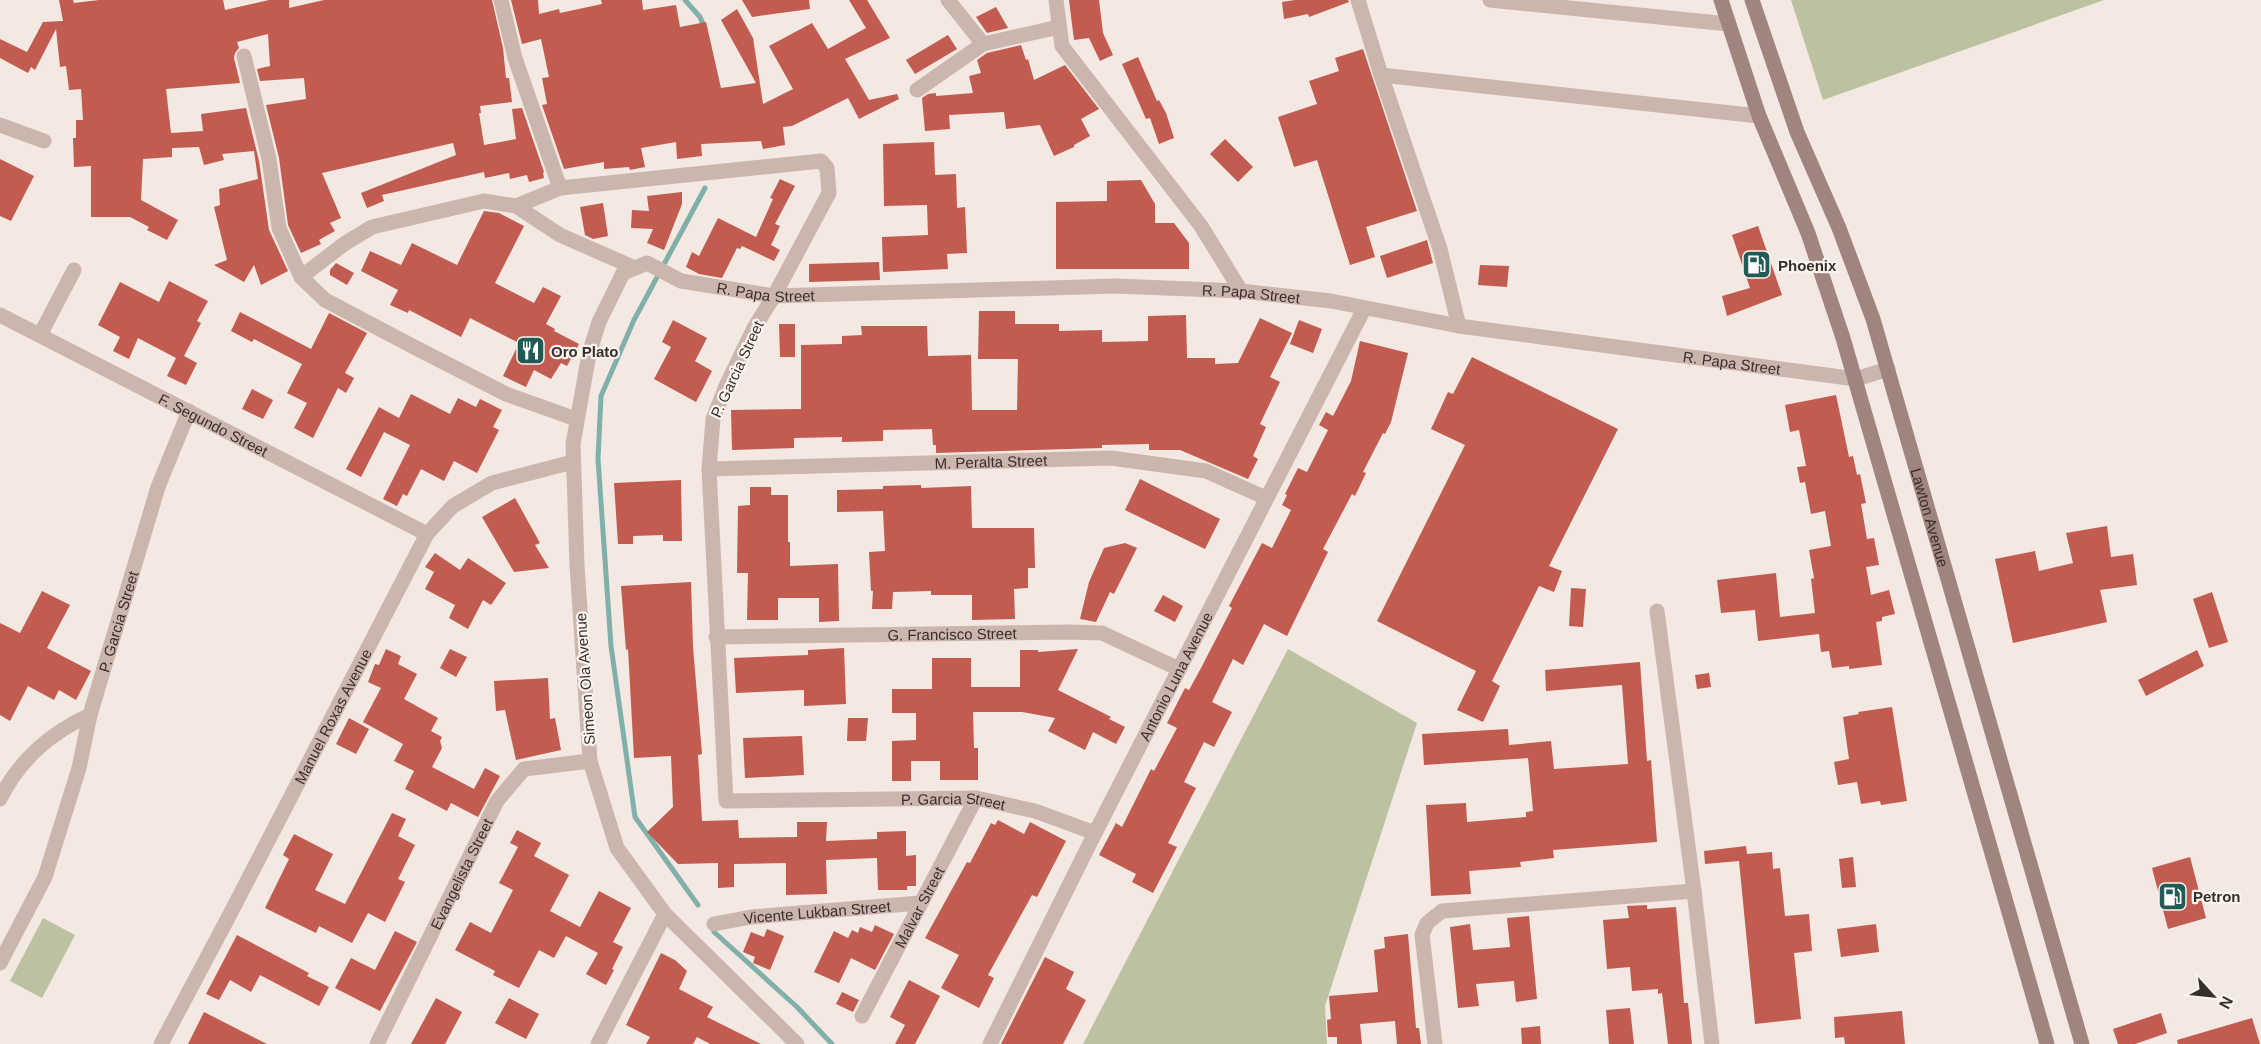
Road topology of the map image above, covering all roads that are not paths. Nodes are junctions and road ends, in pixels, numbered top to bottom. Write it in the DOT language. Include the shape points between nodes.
graph roads {
  1 [pos="501,0"];
  2 [pos="948,0"];
  3 [pos="1056,0"];
  4 [pos="1358,0"];
  5 [pos="1490,0"];
  6 [pos="1720,0"];
  7 [pos="1752,0"];
  8 [pos="1729,24"];
  9 [pos="1059,27"];
  10 [pos="983,44"];
  11 [pos="244,56"];
  12 [pos="1381,75"];
  13 [pos="917,90"];
  14 [pos="1759,116"];
  15 [pos="0,125"];
  16 [pos="44,141"];
  17 [pos="560,188"];
  18 [pos="516,206"];
  19 [pos="641,266"];
  20 [pos="74,270"];
  21 [pos="301,277"];
  22 [pos="1241,291"];
  23 [pos="774,296"];
  24 [pos="1364,309"];
  25 [pos="1,318"];
  26 [pos="1460,326"];
  27 [pos="40,335"];
  28 [pos="1888,369"];
  29 [pos="1856,379"];
  30 [pos="189,411"];
  31 [pos="576,419"];
  32 [pos="573,462"];
  33 [pos="709,469"];
  34 [pos="1266,498"];
  35 [pos="427,534"];
  36 [pos="1657,611"];
  37 [pos="716,637"];
  38 [pos="1179,669"];
  39 [pos="90,715"];
  40 [pos="590,761"];
  41 [pos="976,798"];
  42 [pos="0,799"];
  43 [pos="1095,833"];
  44 [pos="1694,891"];
  45 [pos="920,903"];
  46 [pos="665,914"];
  47 [pos="714,924"];
  48 [pos="0,963"];
  49 [pos="862,1016"];
  50 [pos="782,1038"];
  51 [pos="160,1044"];
  52 [pos="377,1044"];
  53 [pos="598,1044"];
  54 [pos="796,1044"];
  55 [pos="990,1044"];
  56 [pos="1435,1044"];
  57 [pos="1712,1044"];
  58 [pos="2047,1044"];
  59 [pos="2082,1044"];
  1 -- 17 [label="street" via="515,58"];
  2 -- 10 [label="street"];
  3 -- 9 [label="street"];
  4 -- 12 [label="street"];
  5 -- 8 [label="street"];
  6 -- 8 [label="main road"];
  7 -- 28 [label="main road, Lawton Avenue" via="1797,132 1839,228"];
  8 -- 14 [label="main road"];
  9 -- 10 [label="street"];
  9 -- 22 [label="street" via="1062,46 1201,226"];
  10 -- 13 [label="street"];
  11 -- 21 [label="street" via="269,159 279,228"];
  12 -- 14 [label="street"];
  12 -- 26 [label="street" via="1440,249"];
  14 -- 29 [label="main road" via="1808,233"];
  15 -- 16 [label="street"];
  17 -- 18 [label="street, P. Garcia Street"];
  17 -- 23 [label="street, P. Garcia Street" via="820,162 827,168 829,193"];
  18 -- 19 [label="street, R. Papa Street" via="560,235"];
  18 -- 21 [label="street" via="484,201 372,227"];
  19 -- 23 [label="street, R. Papa Street" via="681,281"];
  19 -- 31 [label="street, Simeon Ola Avenue" via="623,273 599,322"];
  20 -- 27 [label="street"];
  21 -- 31 [label="street" via="325,300 416,348 506,393"];
  22 -- 23 [label="street, R. Papa Street" via="1115,286"];
  22 -- 24 [label="street, R. Papa Street" via="1331,301"];
  23 -- 33 [label="street, P. Garcia Street" via="754,328 713,419"];
  24 -- 26 [label="street, R. Papa Street"];
  24 -- 34 [label="street, Antonio Luna Avenue"];
  25 -- 27 [label="street, F. Segundo Street"];
  26 -- 29 [label="street, R. Papa Street"];
  27 -- 30 [label="street, F. Segundo Street"];
  28 -- 29 [label="street"];
  28 -- 59 [label="main road, Lawton Avenue"];
  29 -- 58 [label="main road"];
  30 -- 35 [label="street, F. Segundo Street"];
  30 -- 39 [label="street, P. Garcia Street" via="158,487"];
  31 -- 32 [label="street, Simeon Ola Avenue"];
  32 -- 35 [label="street, Manuel Roxas Avenue" via="492,483 453,506"];
  32 -- 40 [label="street, Simeon Ola Avenue"];
  33 -- 34 [label="street, M. Peralta Street" via="1111,458 1206,471"];
  33 -- 37 [label="street, P. Garcia Street"];
  34 -- 38 [label="street, Antonio Luna Avenue"];
  35 -- 51 [label="street, Manuel Roxas Avenue"];
  36 -- 44 [label="street"];
  37 -- 38 [label="street, G. Francisco Street" via="1101,633"];
  37 -- 41 [label="street, P. Garcia Street" via="726,801"];
  38 -- 43 [label="street, Antonio Luna Avenue"];
  39 -- 42 [label="street" via="66,726 41,746 19,767"];
  39 -- 48 [label="street, P. Garcia Street" via="79,768 45,877"];
  40 -- 46 [label="street, Simeon Ola Avenue" via="617,848"];
  40 -- 52 [label="street, Evangelista Street" via="524,768 497,801"];
  41 -- 43 [label="street, P. Garcia Street" via="1035,811"];
  41 -- 45 [label="street, Malvar Street"];
  43 -- 55 [label="street, Antonio Luna Avenue"];
  44 -- 56 [label="street" via="1442,911 1427,923 1422,935"];
  44 -- 57 [label="street"];
  45 -- 47 [label="street, Vicente Lukban Street" via="751,917"];
  45 -- 49 [label="street, Malvar Street"];
  46 -- 50 [label="street, Simeon Ola Avenue"];
  46 -- 53 [label="street"];
  50 -- 54 [label="street, Simeon Ola Avenue"];
}
